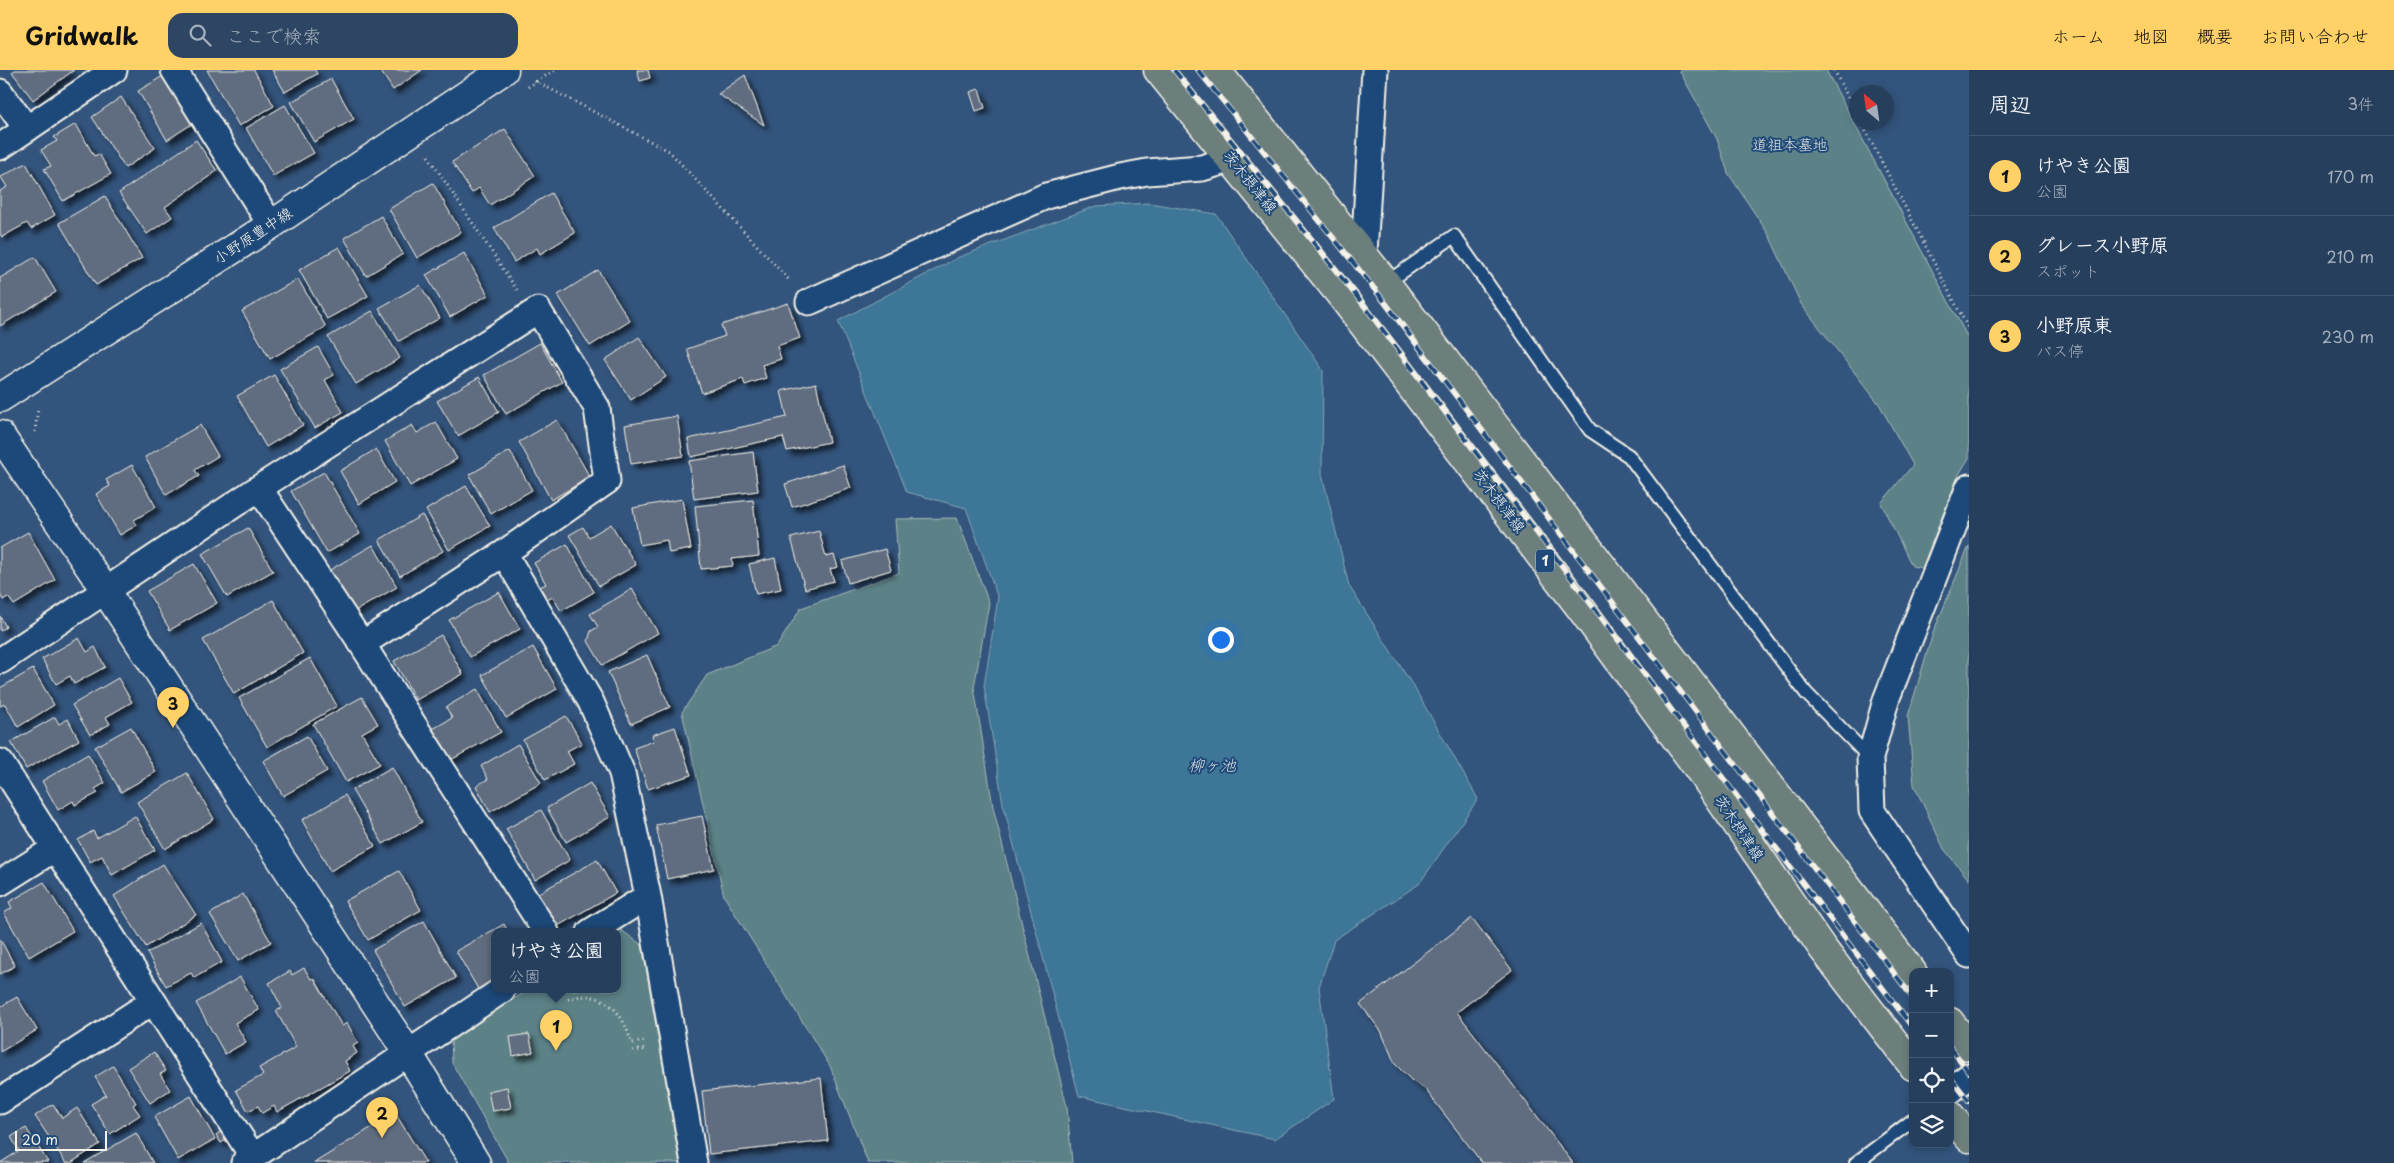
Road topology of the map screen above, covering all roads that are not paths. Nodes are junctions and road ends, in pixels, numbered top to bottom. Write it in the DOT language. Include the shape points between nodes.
graph roads {
  1 [pos="114,70"];
  2 [pos="174,70"];
  3 [pos="504,70"];
  4 [pos="1158,70"];
  5 [pos="1216,70"];
  6 [pos="1375,70"];
  7 [pos="0,92"];
  8 [pos="27,129"];
  9 [pos="0,147"];
  10 [pos="1232,159"];
  11 [pos="271,225"];
  12 [pos="1364,254"];
  13 [pos="1386,283"];
  14 [pos="809,302"];
  15 [pos="0,398"];
  16 [pos="0,435"];
  17 [pos="1969,487"];
  18 [pos="259,488"];
  19 [pos="504,553"];
  20 [pos="105,590"];
  21 [pos="362,644"];
  22 [pos="0,661"];
  23 [pos="1870,758"];
  24 [pos="0,762"];
  25 [pos="54,849"];
  26 [pos="0,883"];
  27 [pos="648,896"];
  28 [pos="543,928"];
  29 [pos="596,928"];
  30 [pos="1969,955"];
  31 [pos="1909,968"];
  32 [pos="498,993"];
  33 [pos="152,1002"];
  34 [pos="1954,1027"];
  35 [pos="1969,1046"];
  36 [pos="408,1053"];
  37 [pos="1909,1061"];
  38 [pos="1969,1076"];
  39 [pos="1954,1088"];
  40 [pos="0,1102"];
  41 [pos="1954,1120"];
  42 [pos="1909,1123"];
  43 [pos="1969,1138"];
  44 [pos="248,1160"];
  45 [pos="476,1163"];
  46 [pos="694,1163"];
  47 [pos="1856,1163"];
  1 -- 8 [label="street"];
  2 -- 11 [label="street"];
  3 -- 11 [label="street, 小野原豊中線"];
  4 -- 10 [label="main road, 茨木摂津線 / 1"];
  5 -- 12 [label="main road"];
  6 -- 12 [label="street"];
  7 -- 8 [label="street"];
  8 -- 9 [label="street"];
  10 -- 14 [label="street" via="1202,168 1120,177 1046,196"];
  10 -- 37 [label="main road, 茨木摂津線 / 1" via="1582,610 1705,778 1823,949"];
  11 -- 15 [label="street, 小野原豊中線"];
  12 -- 13 [label="main road"];
  13 -- 23 [label="lane" via="1454,236 1590,430 1629,456 1806,693"];
  13 -- 31 [label="main road"];
  16 -- 20 [label="street"];
  17 -- 23 [label="street" via="1886,700"];
  18 -- 19 [label="street" via="538,310 597,408 607,481"];
  18 -- 20 [label="street"];
  18 -- 21 [label="street"];
  19 -- 21 [label="street"];
  19 -- 27 [label="street" via="591,702 622,774"];
  20 -- 22 [label="street"];
  20 -- 36 [label="street"];
  21 -- 28 [label="street"];
  23 -- 30 [label="street" via="1872,811"];
  24 -- 25 [label="street"];
  25 -- 26 [label="street"];
  25 -- 33 [label="street"];
  27 -- 29 [label="street"];
  27 -- 46 [label="street"];
  32 -- 36 [label="street"];
  33 -- 40 [label="street"];
  33 -- 44 [label="street"];
  34 -- 35 [label="main road"];
  36 -- 44 [label="street"];
  36 -- 45 [label="street"];
  38 -- 39 [label="street"];
  41 -- 43 [label="main road"];
  42 -- 47 [label="lane"];
}
